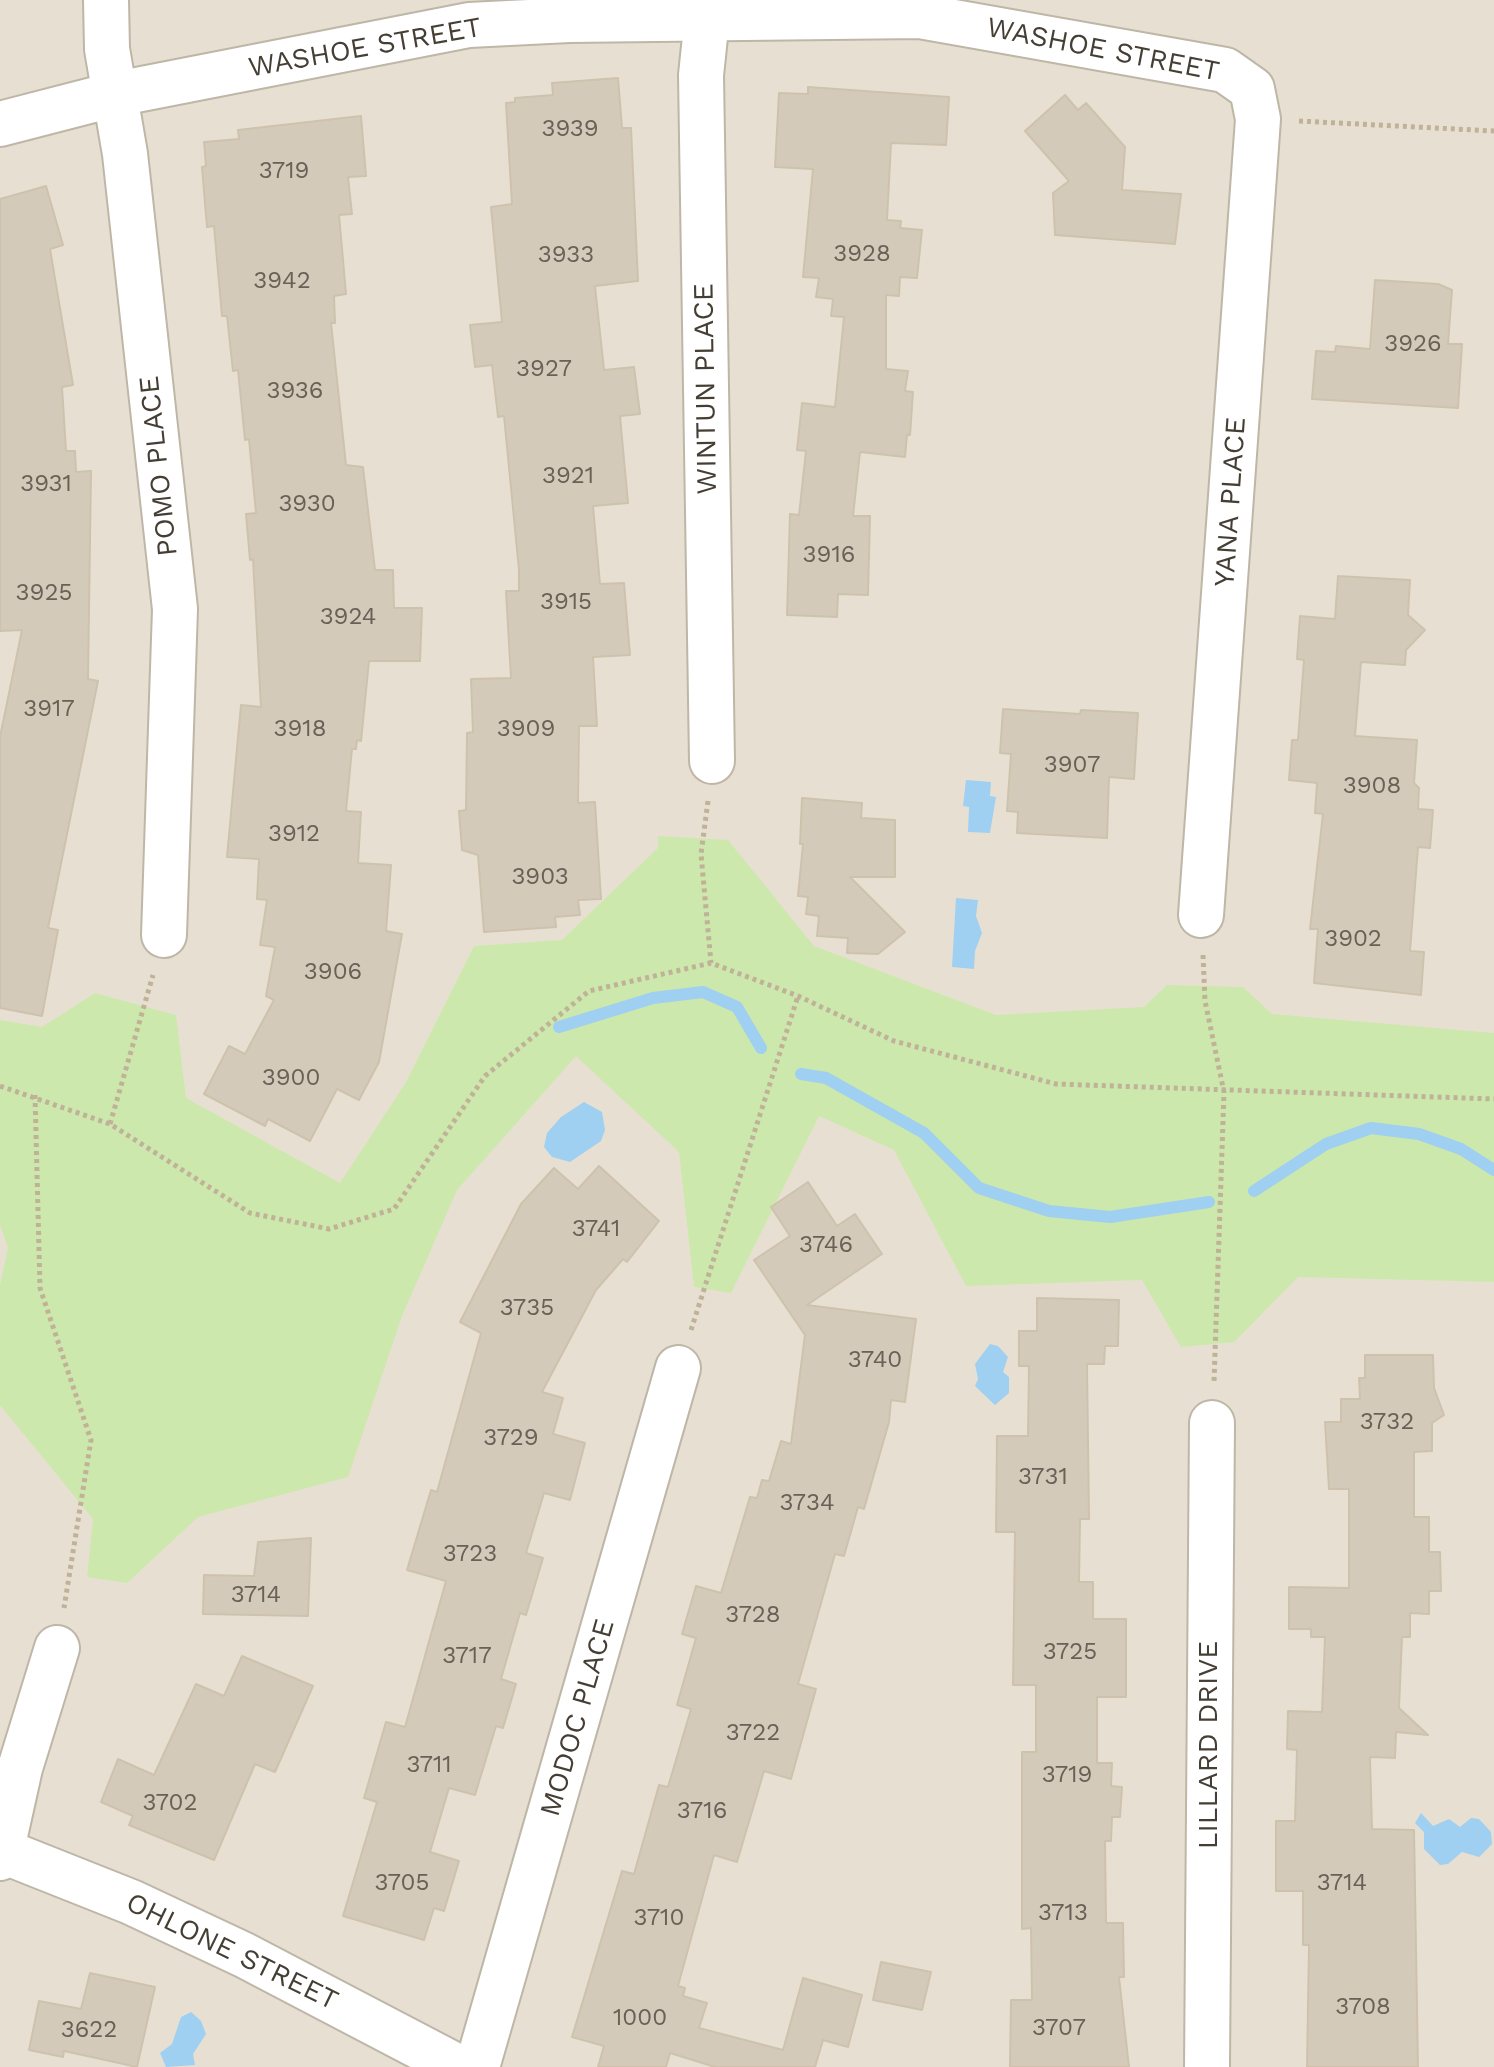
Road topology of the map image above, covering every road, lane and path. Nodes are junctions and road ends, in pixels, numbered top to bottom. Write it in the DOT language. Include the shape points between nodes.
graph roads {
  1 [pos="106,0"];
  2 [pos="707,18"];
  3 [pos="116,94"];
  4 [pos="1255,104"];
  5 [pos="0,124"];
  6 [pos="1494,131"];
  7 [pos="712,761"];
  8 [pos="1201,915"];
  9 [pos="164,935"];
  10 [pos="711,963"];
  11 [pos="798,996"];
  12 [pos="0,1086"];
  13 [pos="1224,1092"];
  14 [pos="35,1095"];
  15 [pos="1494,1099"];
  16 [pos="110,1124"];
  17 [pos="678,1368"];
  18 [pos="1212,1423"];
  19 [pos="57,1648"];
  20 [pos="1,1853"];
  21 [pos="458,2067"];
  22 [pos="477,2067"];
  23 [pos="1207,2067"];
  1 -- 3 [label="street, POMO PLACE" via="107,49"];
  2 -- 3 [label="street, WASHOE STREET" via="469,25"];
  2 -- 4 [label="street, WASHOE STREET" via="920,16 1225,70"];
  2 -- 7 [label="street, WINTUN PLACE" via="701,75"];
  3 -- 5 [label="street, WASHOE STREET"];
  3 -- 9 [label="street, POMO PLACE" via="175,609"];
  4 -- 6 [label="path"];
  4 -- 8 [label="street, YANA PLACE"];
  7 -- 10 [label="path" via="701,854"];
  8 -- 13 [label="path" via="1205,1001"];
  9 -- 16 [label="path"];
  10 -- 11 [label="path"];
  10 -- 16 [label="path" via="589,991 485,1076 394,1209 329,1229 250,1213"];
  11 -- 13 [label="path" via="894,1041 1056,1084"];
  11 -- 17 [label="path"];
  12 -- 14 [label="path"];
  13 -- 15 [label="path"];
  13 -- 18 [label="path"];
  14 -- 16 [label="path"];
  14 -- 19 [label="path" via="40,1288 91,1440"];
  17 -- 22 [label="street, MODOC PLACE"];
  18 -- 23 [label="street, LILLARD DRIVE"];
  19 -- 20 [label="street" via="20,1768"];
  20 -- 21 [label="street, OHLONE STREET" via="216,1941"];
}
